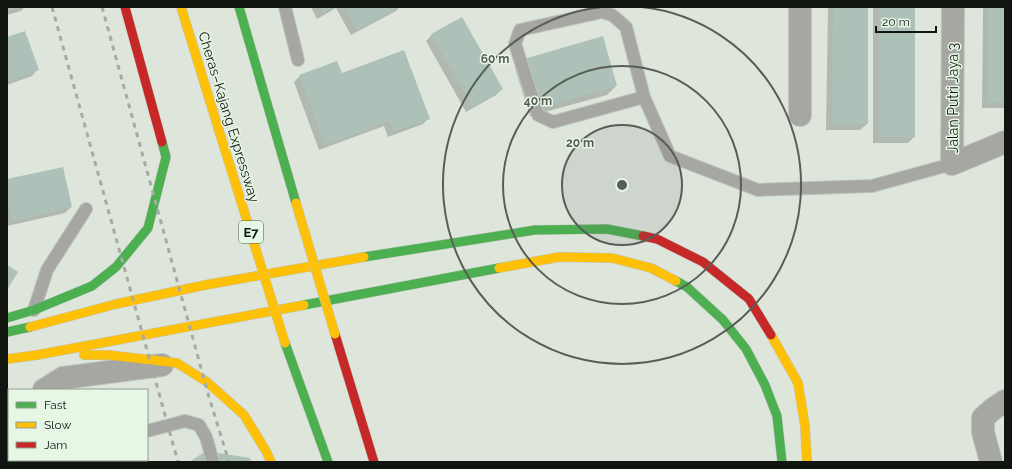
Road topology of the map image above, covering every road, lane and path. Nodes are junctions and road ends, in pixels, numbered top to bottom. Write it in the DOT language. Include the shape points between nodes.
graph roads {
  1 [pos="125,7"];
  2 [pos="181,7"];
  3 [pos="239,7"];
  4 [pos="285,7"];
  5 [pos="800,7"];
  6 [pos="953,7"];
  7 [pos="298,60"];
  8 [pos="644,97"];
  9 [pos="800,115"];
  10 [pos="1005,142"];
  11 [pos="952,164"];
  12 [pos="86,209"];
  13 [pos="34,310"];
  14 [pos="7,318"];
  15 [pos="7,332"];
  16 [pos="37,355"];
  17 [pos="7,359"];
  18 [pos="177,363"];
  19 [pos="46,389"];
  20 [pos="1005,402"];
  21 [pos="359,413"];
  22 [pos="148,431"];
  23 [pos="213,462"];
  24 [pos="271,462"];
  25 [pos="328,462"];
  26 [pos="374,462"];
  27 [pos="384,462"];
  28 [pos="782,462"];
  29 [pos="807,462"];
  30 [pos="991,462"];
  1 -- 13 [label="main road" via="166,157 148,228 116,267 92,286"];
  2 -- 25 [label="main road, Cheras–Kajang Expressway / E7, bridge" via="286,343"];
  3 -- 21 [label="main road, bridge"];
  4 -- 7 [label="lane"];
  5 -- 9 [label="street"];
  6 -- 11 [label="street, Jalan Putri Jaya 3"];
  8 -- 8 [label="lane" via="553,122 538,115 515,44 520,30 602,12 612,14 626,27"];
  8 -- 11 [label="lane" via="670,156 758,190 872,186"];
  10 -- 11 [label="street"];
  12 -- 13 [label="lane" via="46,270"];
  13 -- 14 [label="main road"];
  15 -- 29 [label="main road" via="138,299 360,258 535,230 607,229 657,239 703,262 749,299 778,344 798,383 805,426"];
  16 -- 17 [label="main road"];
  16 -- 18 [label="main road" via="108,355"];
  16 -- 28 [label="main road" via="559,257 612,258 651,268 687,287 723,320 746,349 765,385 777,416"];
  18 -- 19 [label="street" via="63,378"];
  18 -- 24 [label="main road" via="207,382 244,415"];
  20 -- 30 [label="street" via="982,418"];
  21 -- 26 [label="main road"];
  21 -- 27 [label="main road"];
  22 -- 23 [label="lane" via="185,421 199,425 206,437"];
}
